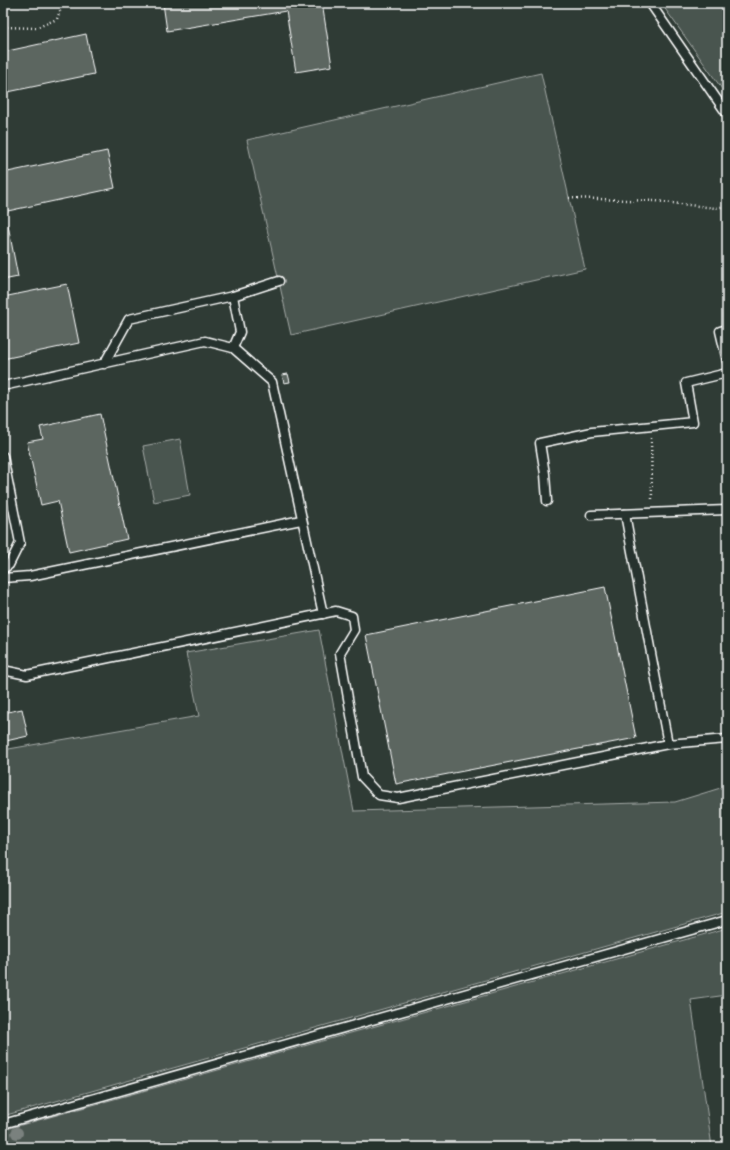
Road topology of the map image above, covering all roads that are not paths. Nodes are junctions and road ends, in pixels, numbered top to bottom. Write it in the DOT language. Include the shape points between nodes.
graph roads {
  1 [pos="650,3"];
  2 [pos="727,114"];
  3 [pos="279,282"];
  4 [pos="233,296"];
  5 [pos="727,329"];
  6 [pos="233,348"];
  7 [pos="727,361"];
  8 [pos="104,364"];
  9 [pos="727,373"];
  10 [pos="3,386"];
  11 [pos="3,456"];
  12 [pos="547,501"];
  13 [pos="727,510"];
  14 [pos="625,514"];
  15 [pos="591,515"];
  16 [pos="302,520"];
  17 [pos="3,569"];
  18 [pos="3,578"];
  19 [pos="322,614"];
  20 [pos="3,670"];
  21 [pos="727,739"];
  22 [pos="668,744"];
  23 [pos="727,920"];
  24 [pos="3,1124"];
  1 -- 2 [label="lane"];
  3 -- 4 [label="lane"];
  4 -- 6 [label="lane" via="240,332"];
  4 -- 8 [label="lane" via="129,319"];
  5 -- 7 [label="lane" via="720,331"];
  6 -- 8 [label="lane" via="205,341"];
  6 -- 16 [label="lane" via="272,382"];
  8 -- 10 [label="lane"];
  9 -- 12 [label="lane" via="686,383 693,422 592,432 540,443"];
  11 -- 17 [label="lane" via="20,543 9,565"];
  13 -- 14 [label="lane"];
  14 -- 15 [label="lane"];
  14 -- 22 [label="lane"];
  16 -- 18 [label="lane" via="30,576"];
  16 -- 19 [label="lane"];
  19 -- 20 [label="lane" via="27,675"];
  19 -- 22 [label="lane" via="336,611 352,616 354,630 340,653 362,777 379,795 398,798"];
  21 -- 22 [label="lane"];
  23 -- 24 [label="lane"];
}
